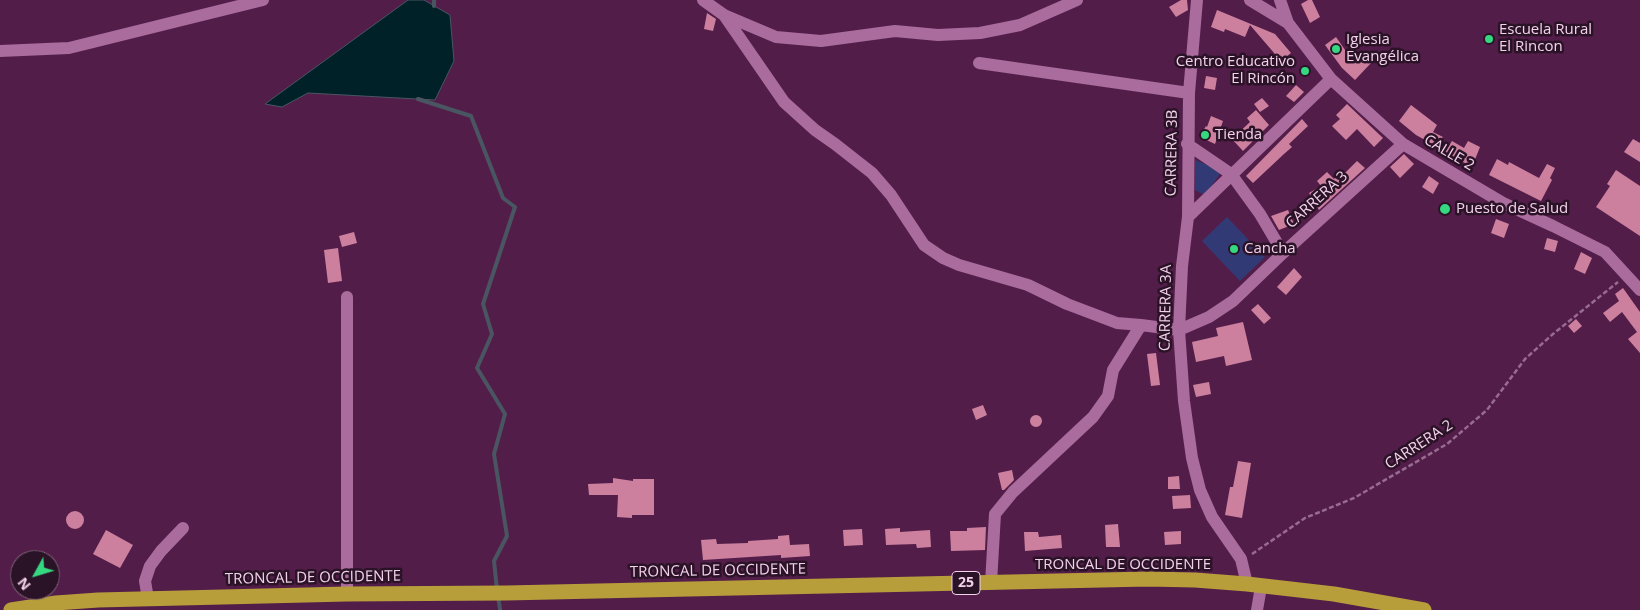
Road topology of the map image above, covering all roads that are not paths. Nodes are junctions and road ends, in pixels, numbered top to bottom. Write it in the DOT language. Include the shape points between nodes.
graph roads {
  1 [pos="263,0"];
  2 [pos="703,0"];
  3 [pos="1077,0"];
  4 [pos="1197,0"];
  5 [pos="1250,0"];
  6 [pos="1280,0"];
  7 [pos="724,15"];
  8 [pos="1288,22"];
  9 [pos="0,51"];
  10 [pos="979,63"];
  11 [pos="1331,79"];
  12 [pos="1189,93"];
  13 [pos="1187,144"];
  14 [pos="1403,144"];
  15 [pos="1231,174"];
  16 [pos="1188,216"];
  17 [pos="1282,253"];
  18 [pos="1640,290"];
  19 [pos="347,297"];
  20 [pos="1141,325"];
  21 [pos="1180,330"];
  22 [pos="183,528"];
  23 [pos="991,583"];
  24 [pos="1254,586"];
  25 [pos="346,594"];
  26 [pos="148,599"];
  27 [pos="11,610"];
  28 [pos="1257,610"];
  29 [pos="1424,610"];
  1 -- 9 [label="street" via="69,48"];
  2 -- 7 [label="street"];
  3 -- 7 [label="street" via="1020,25 980,33 938,35 895,31 821,41 776,37"];
  4 -- 12 [label="street, CARRERA 3B"];
  5 -- 8 [label="street"];
  6 -- 8 [label="street, CALLE 2"];
  7 -- 20 [label="street" via="784,102 872,173 891,195 924,245 959,265 1028,285 1117,323"];
  8 -- 11 [label="street, CALLE 2"];
  10 -- 12 [label="street"];
  11 -- 14 [label="street, CALLE 2"];
  11 -- 15 [label="street"];
  12 -- 13 [label="street, CARRERA 3B"];
  13 -- 15 [label="street"];
  13 -- 16 [label="street, CARRERA 3B"];
  14 -- 17 [label="street, CARRERA 3"];
  14 -- 18 [label="street, CALLE 2" via="1503,203 1605,252"];
  15 -- 16 [label="street"];
  15 -- 17 [label="street" via="1260,214"];
  16 -- 21 [label="street, CARRERA 3A"];
  17 -- 21 [label="street, CARRERA 3" via="1233,301 1209,317"];
  19 -- 25 [label="street"];
  20 -- 21 [label="street"];
  20 -- 23 [label="street" via="1113,370 1108,396 1093,417 1013,492 995,514"];
  21 -- 24 [label="street, CARRERA 3A" via="1184,401 1200,490 1212,517 1241,559"];
  22 -- 26 [label="street" via="150,566 145,581"];
  23 -- 24 [label="highway, TRONCAL DE OCCIDENTE / 25" via="1195,580"];
  23 -- 25 [label="highway, TRONCAL DE OCCIDENTE / 25"];
  24 -- 28 [label="street"];
  24 -- 29 [label="highway, TRONCAL DE OCCIDENTE / 25" via="1334,594"];
  25 -- 26 [label="highway, TRONCAL DE OCCIDENTE / 25"];
  26 -- 27 [label="highway, TRONCAL DE OCCIDENTE / 25" via="64,602"];
}
